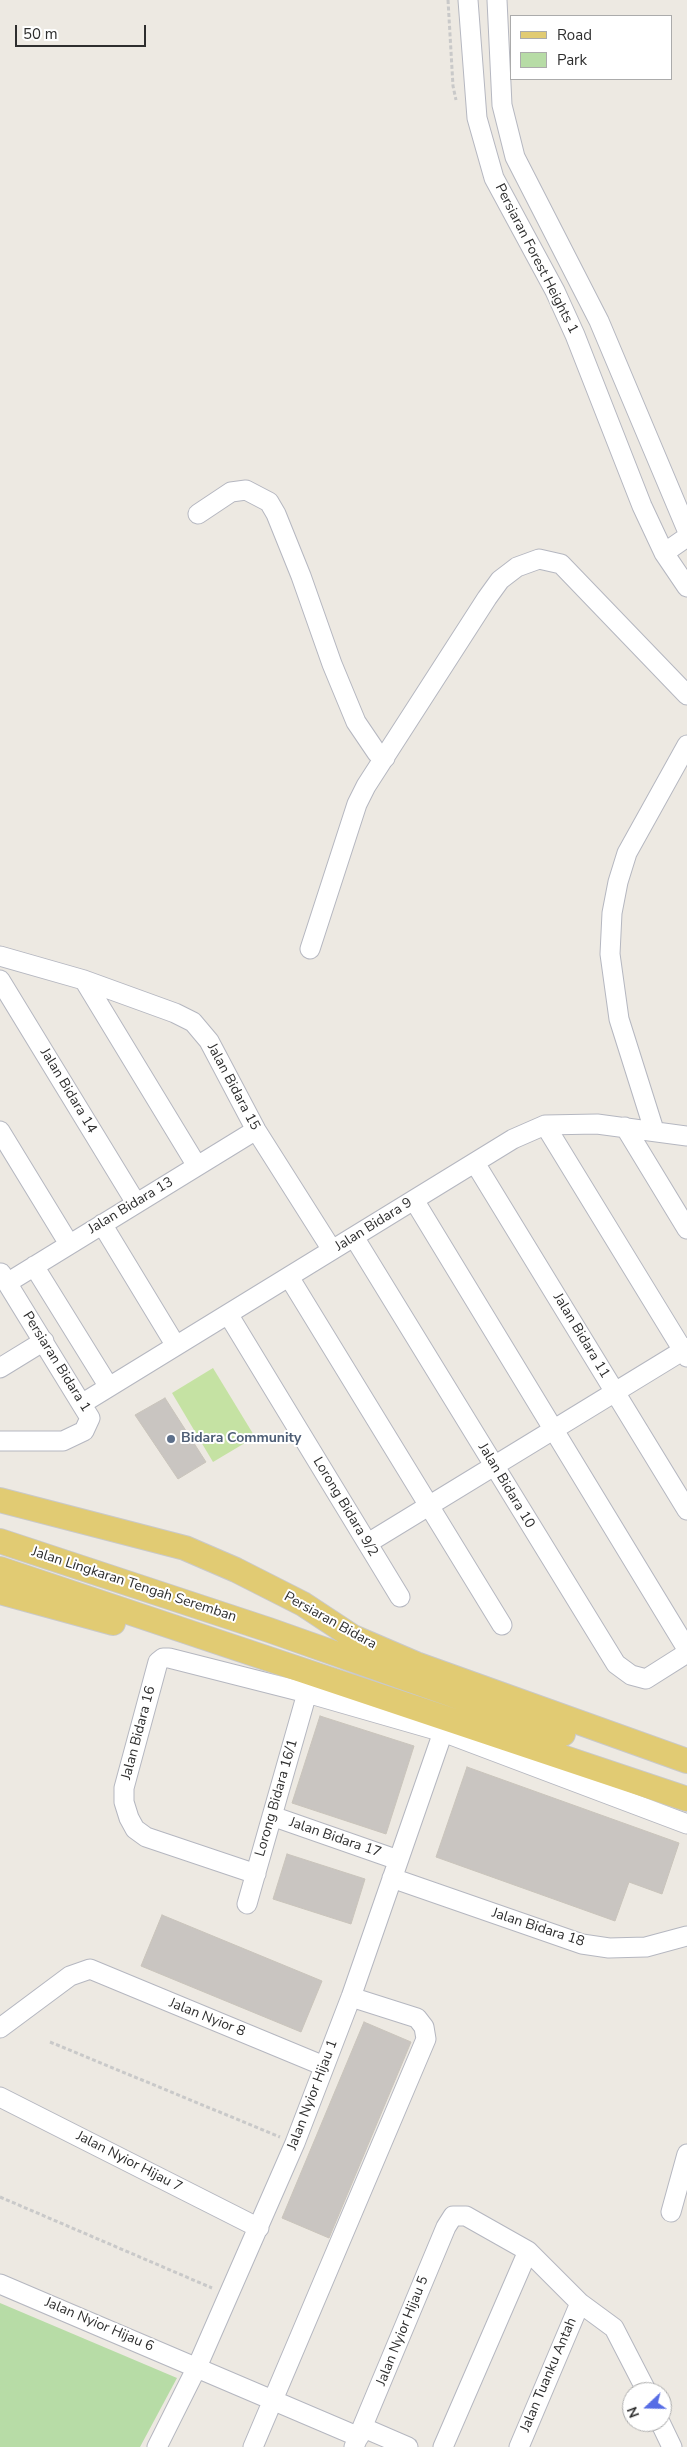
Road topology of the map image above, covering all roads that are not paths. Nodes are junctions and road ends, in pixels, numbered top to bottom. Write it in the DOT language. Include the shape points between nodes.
graph roads {
  1 [pos="468,0"];
  2 [pos="497,0"];
  3 [pos="680,504"];
  4 [pos="198,514"];
  5 [pos="687,530"];
  6 [pos="687,537"];
  7 [pos="664,554"];
  8 [pos="684,576"];
  9 [pos="687,695"];
  10 [pos="687,744"];
  11 [pos="385,758"];
  12 [pos="310,949"];
  13 [pos="0,956"];
  14 [pos="0,980"];
  15 [pos="84,980"];
  16 [pos="545,1125"];
  17 [pos="625,1127"];
  18 [pos="256,1130"];
  19 [pos="654,1130"];
  20 [pos="0,1131"];
  21 [pos="687,1136"];
  22 [pos="475,1162"];
  23 [pos="197,1166"];
  24 [pos="414,1200"];
  25 [pos="136,1203"];
  26 [pos="102,1224"];
  27 [pos="687,1229"];
  28 [pos="354,1237"];
  29 [pos="69,1244"];
  30 [pos="332,1250"];
  31 [pos="34,1266"];
  32 [pos="3,1277"];
  33 [pos="289,1277"];
  34 [pos="228,1314"];
  35 [pos="44,1341"];
  36 [pos="176,1346"];
  37 [pos="686,1352"];
  38 [pos="0,1368"];
  39 [pos="109,1387"];
  40 [pos="615,1392"];
  41 [pos="83,1403"];
  42 [pos="554,1430"];
  43 [pos="0,1442"];
  44 [pos="494,1466"];
  45 [pos="0,1500"];
  46 [pos="429,1506"];
  47 [pos="687,1510"];
  48 [pos="0,1541"];
  49 [pos="368,1543"];
  50 [pos="1,1577"];
  51 [pos="400,1597"];
  52 [pos="502,1625"];
  53 [pos="269,1630"];
  54 [pos="687,1649"];
  55 [pos="687,1653"];
  56 [pos="307,1692"];
  57 [pos="443,1732"];
  58 [pos="687,1761"];
  59 [pos="687,1778"];
  60 [pos="687,1799"];
  61 [pos="687,1811"];
  62 [pos="272,1816"];
  63 [pos="687,1824"];
  64 [pos="398,1860"];
  65 [pos="256,1874"];
  66 [pos="392,1878"];
  67 [pos="247,1904"];
  68 [pos="687,1936"];
  69 [pos="351,1997"];
  70 [pos="0,2028"];
  71 [pos="324,2066"];
  72 [pos="0,2097"];
  73 [pos="687,2154"];
  74 [pos="671,2212"];
  75 [pos="453,2216"];
  76 [pos="259,2228"];
  77 [pos="528,2251"];
  78 [pos="0,2284"];
  79 [pos="580,2304"];
  80 [pos="197,2368"];
  81 [pos="642,2382"];
  82 [pos="273,2400"];
  83 [pos="665,2432"];
  84 [pos="359,2437"];
  85 [pos="157,2447"];
  86 [pos="253,2447"];
  87 [pos="408,2447"];
  88 [pos="443,2447"];
  89 [pos="518,2447"];
  90 [pos="672,2447"];
  1 -- 7 [label="street, Persiaran Forest Heights 1" via="477,118 494,178 575,335"];
  2 -- 3 [label="street, Persiaran Forest Heights 1" via="502,105 515,157 599,321"];
  3 -- 5 [label="street, Persiaran Forest Heights 1"];
  4 -- 11 [label="street" via="231,492 246,490 269,502 284,532 356,722 377,753"];
  6 -- 7 [label="street"];
  7 -- 8 [label="street, Persiaran Forest Heights 1"];
  9 -- 11 [label="street" via="561,564 539,558 500,580"];
  10 -- 19 [label="street" via="627,853 612,913 610,954 619,1019"];
  11 -- 12 [label="street" via="357,804"];
  13 -- 15 [label="street, Jalan Bidara 15"];
  14 -- 25 [label="street, Jalan Bidara 14"];
  15 -- 18 [label="street, Jalan Bidara 15" via="175,1012 193,1022 209,1041"];
  15 -- 23 [label="street"];
  16 -- 17 [label="street, Jalan Bidara 9"];
  16 -- 22 [label="street, Jalan Bidara 9" via="513,1139"];
  16 -- 37 [label="street"];
  17 -- 19 [label="street, Jalan Bidara 9"];
  17 -- 27 [label="street"];
  18 -- 23 [label="street, Jalan Bidara 13"];
  18 -- 30 [label="street, Jalan Bidara 15"];
  19 -- 21 [label="street, Jalan Bidara 9"];
  20 -- 29 [label="street"];
  22 -- 24 [label="street, Jalan Bidara 9"];
  22 -- 40 [label="street, Jalan Bidara 11"];
  23 -- 25 [label="street, Jalan Bidara 13"];
  24 -- 28 [label="street, Jalan Bidara 9"];
  24 -- 42 [label="street"];
  25 -- 26 [label="street, Jalan Bidara 13"];
  26 -- 29 [label="street, Jalan Bidara 13"];
  26 -- 36 [label="street"];
  28 -- 30 [label="street, Jalan Bidara 9"];
  28 -- 44 [label="street, Jalan Bidara 10"];
  29 -- 31 [label="street, Jalan Bidara 13"];
  30 -- 33 [label="street, Jalan Bidara 9"];
  31 -- 32 [label="street, Jalan Bidara 13"];
  31 -- 39 [label="street"];
  32 -- 35 [label="street, Persiaran Bidara 1"];
  33 -- 34 [label="street, Jalan Bidara 9"];
  33 -- 46 [label="street"];
  34 -- 36 [label="street, Jalan Bidara 9"];
  34 -- 49 [label="street, Lorong Bidara 9/2"];
  35 -- 38 [label="street"];
  35 -- 41 [label="street, Persiaran Bidara 1"];
  36 -- 39 [label="street, Jalan Bidara 9"];
  37 -- 40 [label="street"];
  39 -- 41 [label="street, Jalan Bidara 9"];
  40 -- 42 [label="street"];
  40 -- 47 [label="street, Jalan Bidara 11"];
  41 -- 43 [label="street, Persiaran Bidara 1" via="90,1418 84,1431 77,1435 63,1441"];
  42 -- 44 [label="street"];
  42 -- 54 [label="street"];
  44 -- 46 [label="street"];
  44 -- 55 [label="street, Jalan Bidara 10" via="616,1664 631,1675 646,1679"];
  45 -- 58 [label="main road, Persiaran Bidara" via="185,1548 303,1604 353,1636 416,1664"];
  46 -- 49 [label="street"];
  46 -- 52 [label="street"];
  48 -- 53 [label="main road, Jalan Lingkaran Tengah Seremban"];
  49 -- 51 [label="street, Lorong Bidara 9/2"];
  50 -- 60 [label="main road"];
  50 -- 61 [label="main road" via="178,1641"];
  53 -- 59 [label="main road, Persiaran Bidara"];
  56 -- 57 [label="street"];
  56 -- 62 [label="street, Lorong Bidara 16/1"];
  56 -- 65 [label="street, Jalan Bidara 16" via="163,1658 158,1662 124,1788 129,1818 135,1829 146,1837"];
  57 -- 63 [label="street"];
  57 -- 64 [label="street, Jalan Nyior Hijau 1"];
  62 -- 64 [label="street, Jalan Bidara 17"];
  62 -- 65 [label="street, Lorong Bidara 16/1"];
  64 -- 66 [label="street, Jalan Nyior Hijau 1"];
  65 -- 67 [label="street, Lorong Bidara 16/1"];
  66 -- 68 [label="street, Jalan Bidara 18" via="582,1944 609,1948 646,1947"];
  66 -- 69 [label="street, Jalan Nyior Hijau 1"];
  69 -- 71 [label="street, Jalan Nyior Hijau 1"];
  69 -- 82 [label="street" via="418,2018 426,2039"];
  70 -- 71 [label="street, Jalan Nyior 8" via="70,1976 90,1969"];
  71 -- 76 [label="street, Jalan Nyior Hijau 1"];
  72 -- 76 [label="street, Jalan Nyior Hijau 7"];
  73 -- 74 [label="street"];
  75 -- 77 [label="street, Jalan Tuanku Antah" via="466,2216"];
  75 -- 84 [label="street, Jalan Nyior Hijau 5"];
  76 -- 80 [label="street, Jalan Nyior Hijau 1"];
  77 -- 79 [label="street, Jalan Tuanku Antah"];
  77 -- 88 [label="street"];
  78 -- 80 [label="street, Jalan Nyior Hijau 6"];
  79 -- 81 [label="street, Jalan Tuanku Antah" via="614,2328"];
  79 -- 89 [label="street, Jalan Tuanku Antah"];
  80 -- 82 [label="street, Jalan Nyior Hijau 6"];
  80 -- 85 [label="street, Jalan Nyior Hijau 1"];
  82 -- 84 [label="street, Jalan Nyior Hijau 6"];
  82 -- 86 [label="street"];
  83 -- 90 [label="street"];
  84 -- 87 [label="street, Jalan Nyior Hijau 6"];
}
